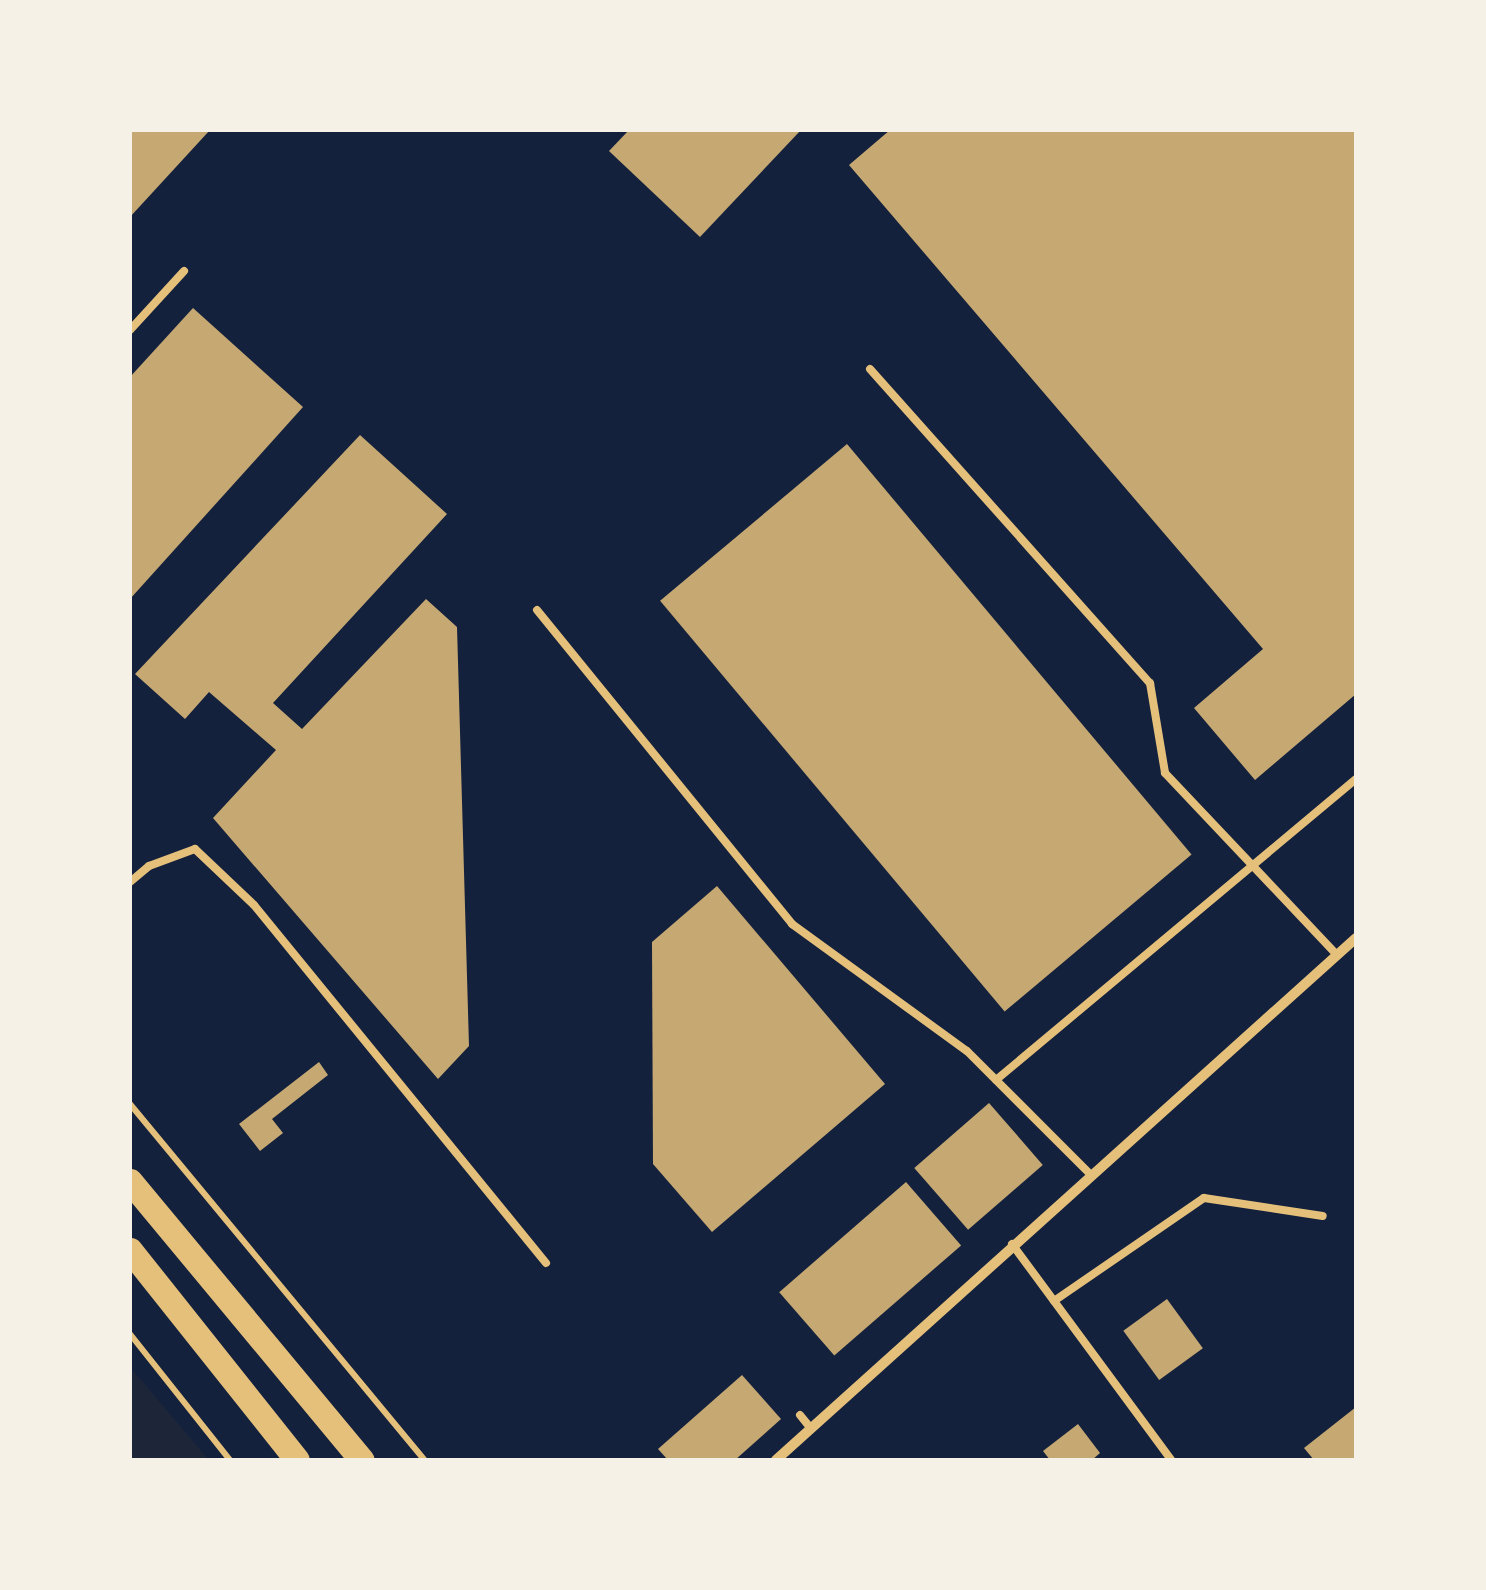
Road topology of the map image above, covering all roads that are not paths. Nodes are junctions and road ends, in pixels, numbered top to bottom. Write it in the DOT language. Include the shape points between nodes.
graph roads {
  1 [pos="184,271"];
  2 [pos="130,330"];
  3 [pos="870,369"];
  4 [pos="537,610"];
  5 [pos="1356,779"];
  6 [pos="1254,867"];
  7 [pos="130,882"];
  8 [pos="1356,938"];
  9 [pos="1337,955"];
  10 [pos="996,1080"];
  11 [pos="1090,1174"];
  12 [pos="130,1181"];
  13 [pos="1323,1216"];
  14 [pos="1012,1244"];
  15 [pos="130,1250"];
  16 [pos="546,1263"];
  17 [pos="1054,1301"];
  18 [pos="800,1415"];
  19 [pos="809,1426"];
  20 [pos="296,1460"];
  21 [pos="362,1460"];
  22 [pos="776,1460"];
  23 [pos="1171,1460"];
  1 -- 2 [label="lane"];
  3 -- 6 [label="lane" via="1150,683 1165,773"];
  4 -- 10 [label="lane" via="792,924 967,1051"];
  5 -- 6 [label="lane"];
  6 -- 9 [label="lane"];
  6 -- 10 [label="lane"];
  7 -- 16 [label="lane" via="149,866 195,849 254,905"];
  8 -- 9 [label="street"];
  9 -- 11 [label="street"];
  10 -- 11 [label="lane"];
  11 -- 14 [label="street"];
  12 -- 21 [label="main road"];
  13 -- 17 [label="lane" via="1204,1198"];
  14 -- 17 [label="lane"];
  14 -- 19 [label="street"];
  15 -- 20 [label="main road"];
  17 -- 23 [label="lane"];
  18 -- 19 [label="lane"];
  19 -- 22 [label="street"];
}
